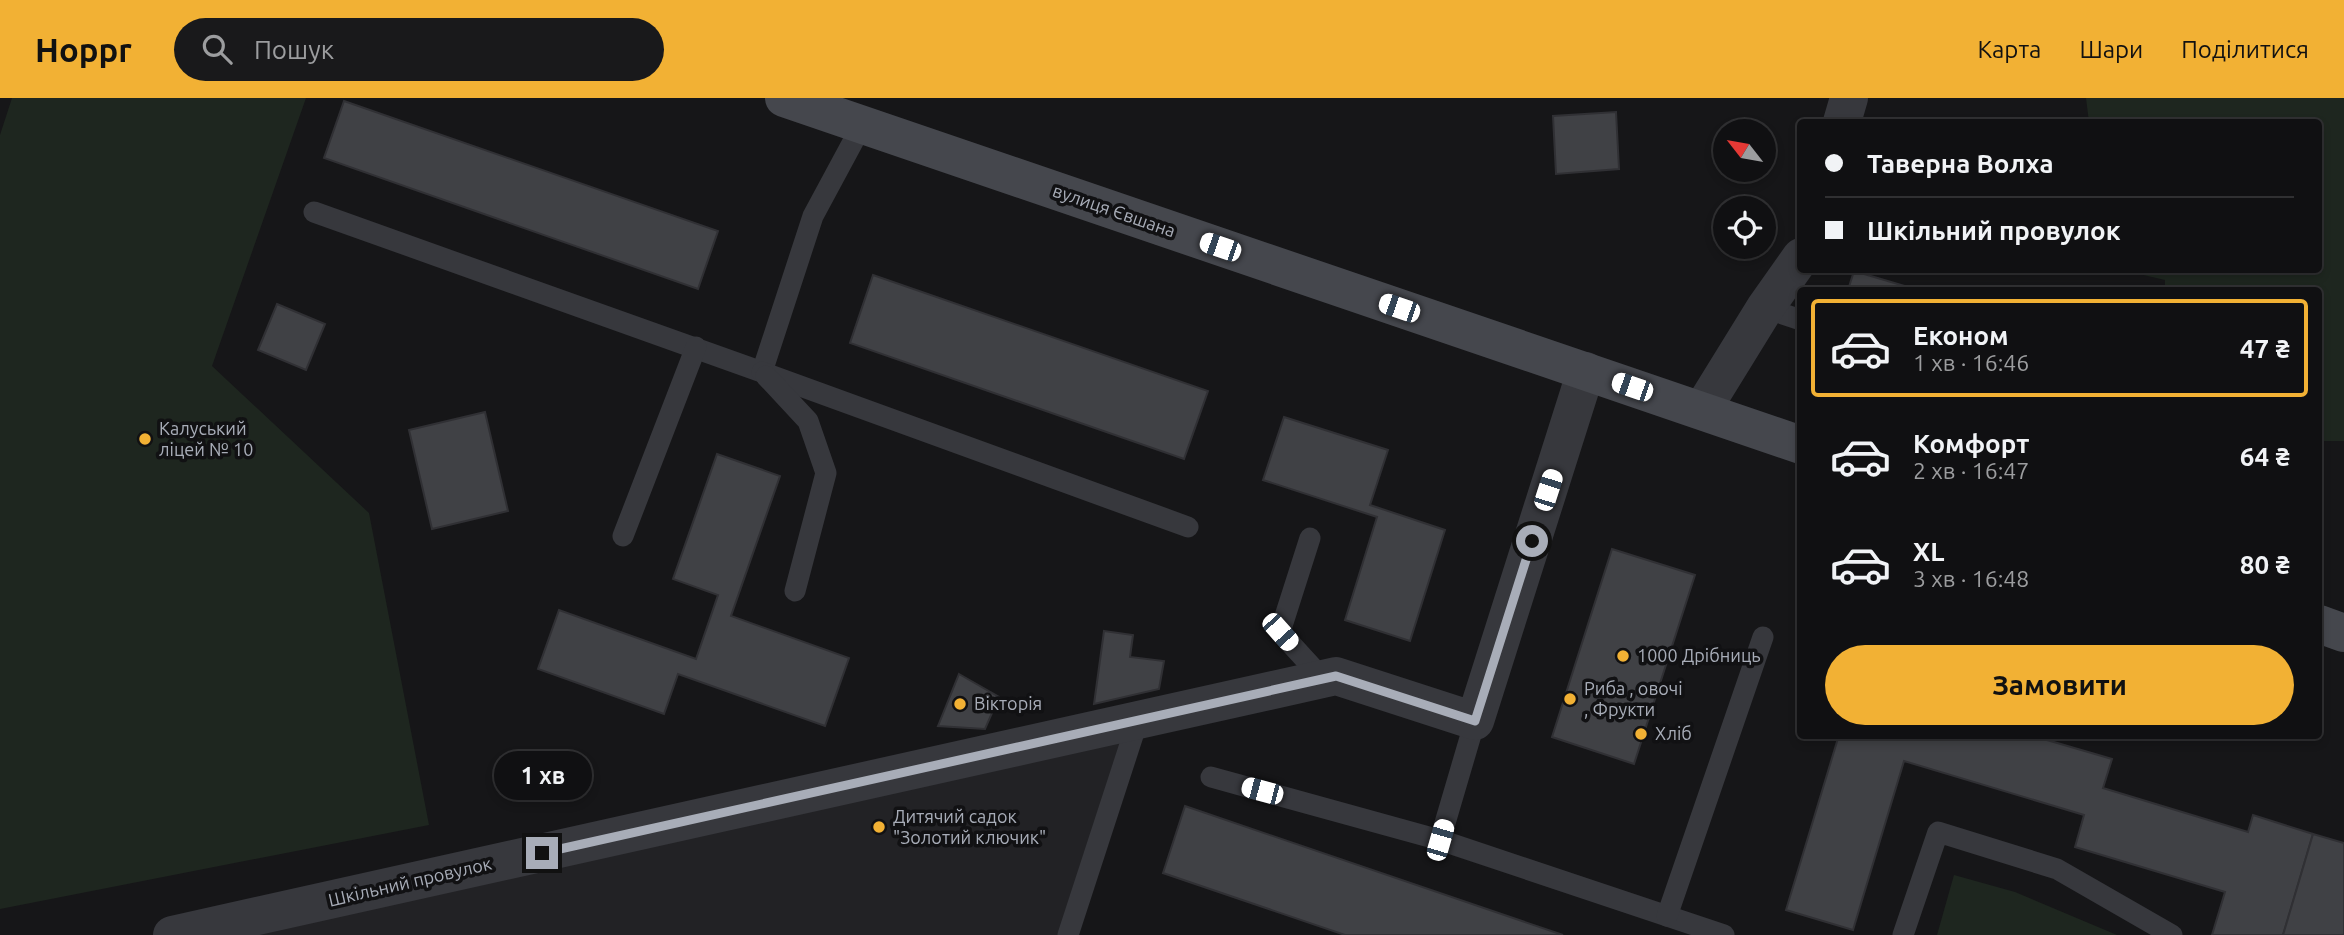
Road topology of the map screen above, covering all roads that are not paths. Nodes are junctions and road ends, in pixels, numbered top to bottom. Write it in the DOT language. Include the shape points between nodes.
graph roads {
  1 [pos="784,98"];
  2 [pos="1849,98"];
  3 [pos="1843,119"];
  4 [pos="862,125"];
  5 [pos="314,212"];
  6 [pos="1797,263"];
  7 [pos="1765,308"];
  8 [pos="1797,319"];
  9 [pos="696,347"];
  10 [pos="1586,371"];
  11 [pos="762,372"];
  12 [pos="1702,410"];
  13 [pos="1797,444"];
  14 [pos="1188,527"];
  15 [pos="623,536"];
  16 [pos="1310,538"];
  17 [pos="795,591"];
  18 [pos="2322,625"];
  19 [pos="2344,633"];
  20 [pos="1763,637"];
  21 [pos="1323,679"];
  22 [pos="1138,720"];
  23 [pos="1475,721"];
  24 [pos="1211,777"];
  25 [pos="1440,840"];
  26 [pos="1667,916"];
  27 [pos="172,935"];
  28 [pos="1068,935"];
  29 [pos="1724,935"];
  30 [pos="1903,935"];
  31 [pos="2172,935"];
  1 -- 4 [label="main road, вулиця Євшана"];
  2 -- 3 [label="street"];
  4 -- 10 [label="main road, вулиця Євшана"];
  4 -- 11 [label="lane" via="813,216"];
  5 -- 9 [label="lane"];
  6 -- 7 [label="street"];
  7 -- 8 [label="lane"];
  7 -- 12 [label="street"];
  9 -- 11 [label="lane"];
  9 -- 15 [label="lane"];
  10 -- 12 [label="main road, вулиця Євшана"];
  10 -- 23 [label="street"];
  11 -- 14 [label="lane"];
  11 -- 17 [label="lane" via="808,421 826,473"];
  12 -- 13 [label="main road, вулиця Євшана"];
  16 -- 21 [label="lane" via="1280,632"];
  18 -- 19 [label="main road"];
  20 -- 26 [label="lane"];
  21 -- 22 [label="street, Шкільний провулок"];
  21 -- 23 [label="street, Шкільний провулок" via="1336,676"];
  22 -- 27 [label="street, Шкільний провулок"];
  22 -- 28 [label="lane"];
  23 -- 25 [label="lane"];
  24 -- 25 [label="lane"];
  25 -- 26 [label="lane"];
  26 -- 29 [label="lane"];
  30 -- 31 [label="lane" via="1938,832 2057,869"];
}
